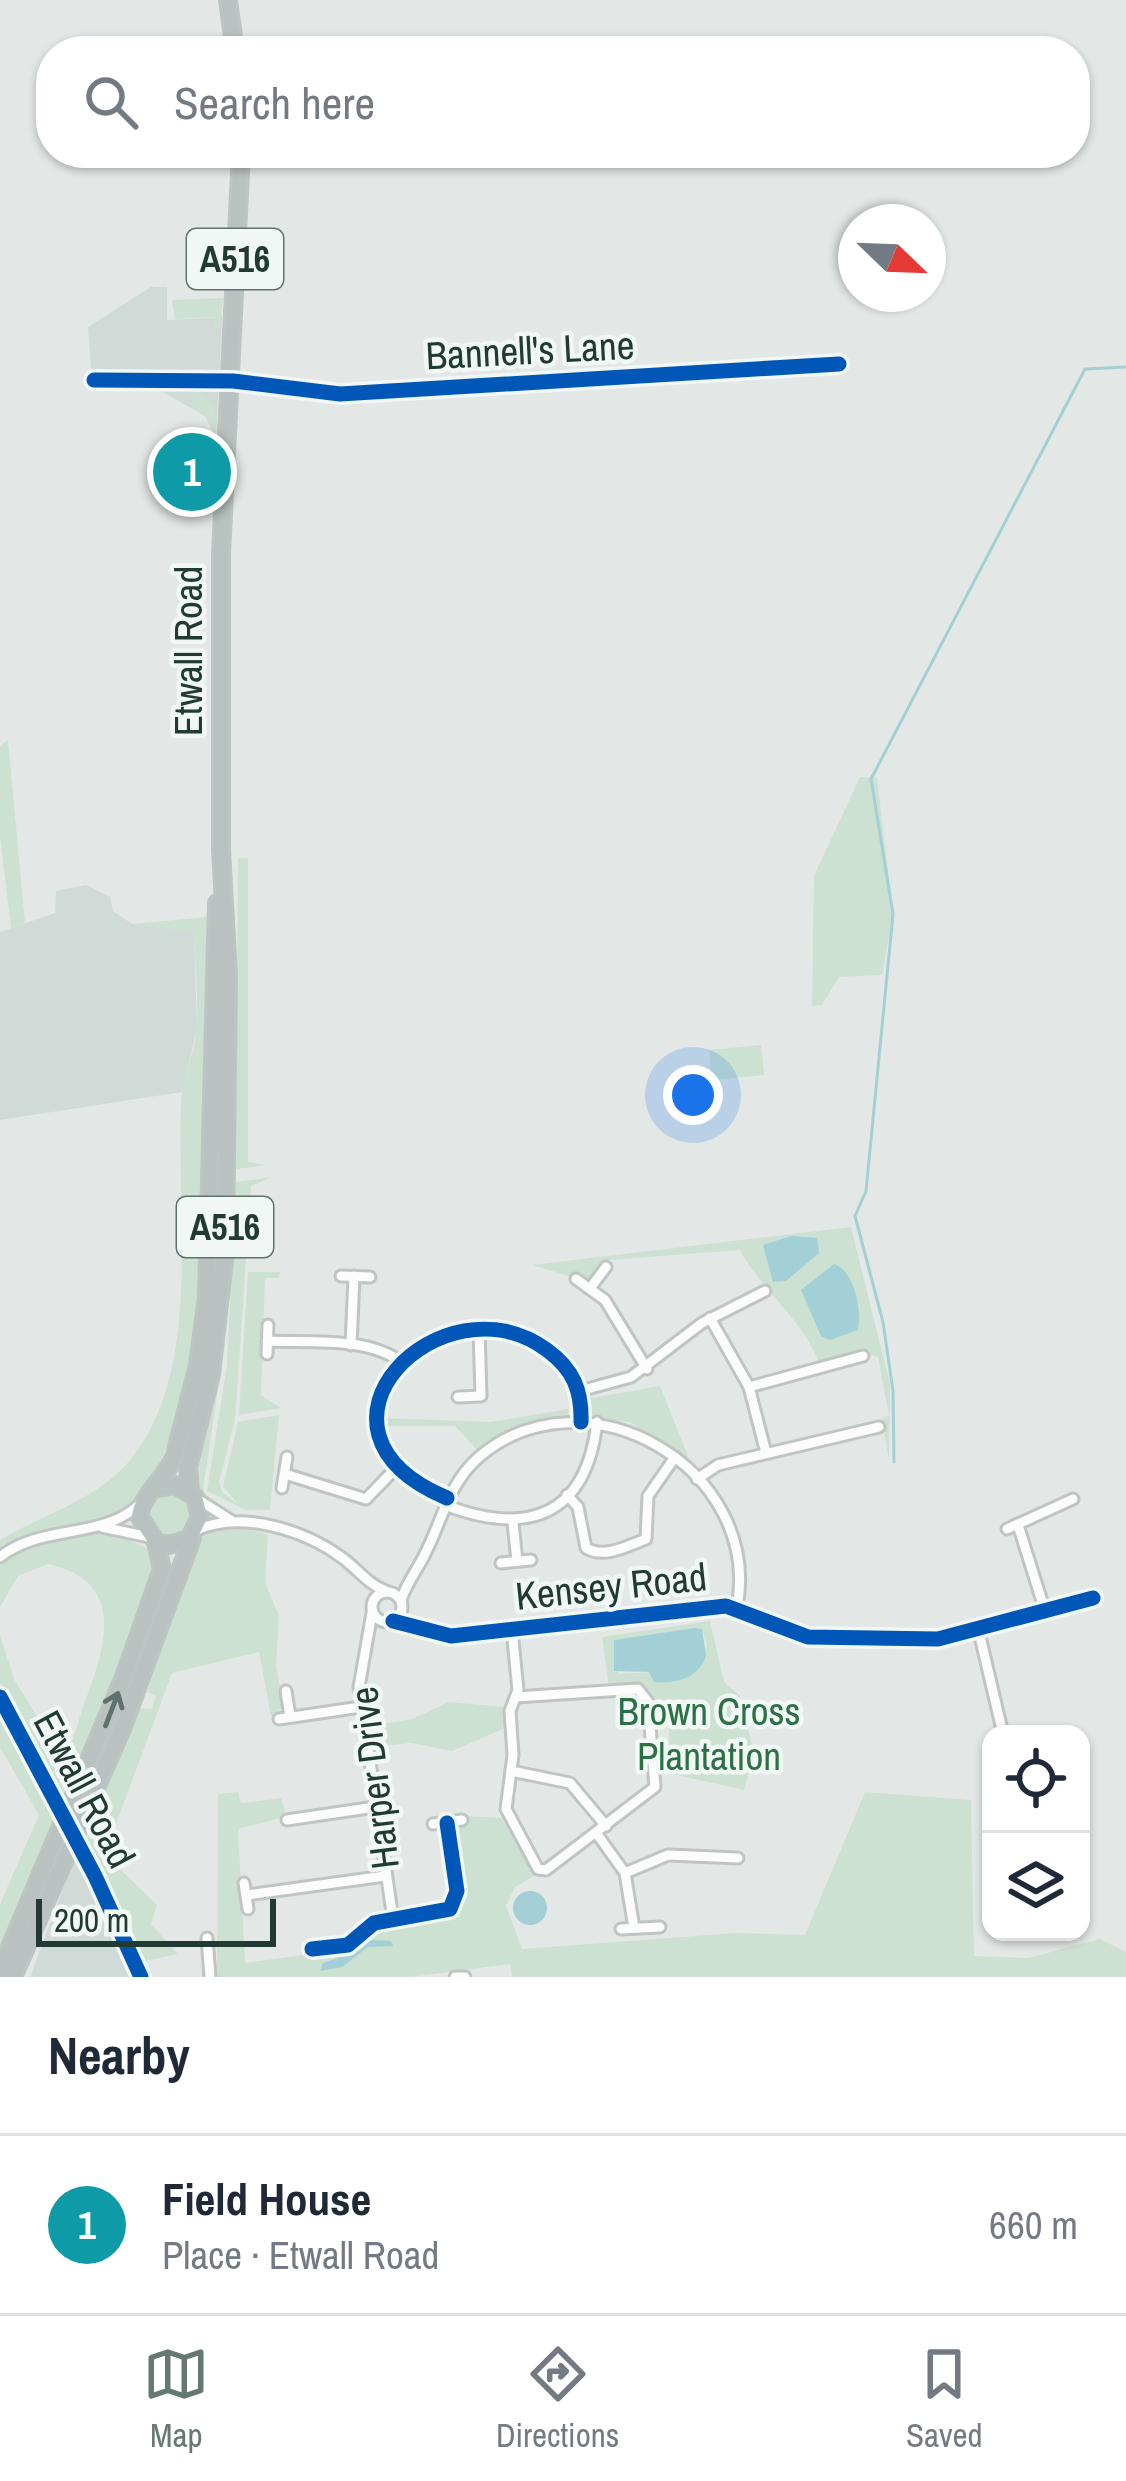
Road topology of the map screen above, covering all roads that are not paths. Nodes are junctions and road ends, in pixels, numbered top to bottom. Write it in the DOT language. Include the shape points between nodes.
graph roads {
  1 [pos="228,0"];
  2 [pos="233,36"];
  3 [pos="240,168"];
  4 [pos="839,364"];
  5 [pos="94,380"];
  6 [pos="226,381"];
  7 [pos="221,850"];
  8 [pos="606,1267"];
  9 [pos="341,1276"];
  10 [pos="354,1276"];
  11 [pos="370,1277"];
  12 [pos="576,1279"];
  13 [pos="745,1286"];
  14 [pos="591,1287"];
  15 [pos="765,1292"];
  16 [pos="751,1299"];
  17 [pos="710,1318"];
  18 [pos="268,1325"];
  19 [pos="479,1330"];
  20 [pos="351,1345"];
  21 [pos="862,1356"];
  22 [pos="402,1363"];
  23 [pos="647,1369"];
  24 [pos="748,1387"];
  25 [pos="580,1391"];
  26 [pos="458,1397"];
  27 [pos="580,1422"];
  28 [pos="597,1423"];
  29 [pos="879,1426"];
  30 [pos="856,1432"];
  31 [pos="859,1448"];
  32 [pos="766,1453"];
  33 [pos="675,1456"];
  34 [pos="287,1457"];
  35 [pos="395,1469"];
  36 [pos="285,1474"];
  37 [pos="697,1479"];
  38 [pos="282,1488"];
  39 [pos="148,1495"];
  40 [pos="192,1495"];
  41 [pos="567,1495"];
  42 [pos="1073,1499"];
  43 [pos="446,1502"];
  44 [pos="232,1521"];
  45 [pos="513,1523"];
  46 [pos="96,1526"];
  47 [pos="1018,1526"];
  48 [pos="1006,1529"];
  49 [pos="195,1532"];
  50 [pos="152,1539"];
  51 [pos="0,1557"];
  52 [pos="531,1560"];
  53 [pos="517,1561"];
  54 [pos="501,1563"];
  55 [pos="365,1580"];
  56 [pos="409,1581"];
  57 [pos="388,1591"];
  58 [pos="1093,1598"];
  59 [pos="401,1603"];
  60 [pos="737,1607"];
  61 [pos="372,1608"];
  62 [pos="1046,1614"];
  63 [pos="390,1621"];
  64 [pos="414,1625"];
  65 [pos="512,1630"];
  66 [pos="979,1632"];
  67 [pos="371,1638"];
  68 [pos="286,1691"];
  69 [pos="0,1697"];
  70 [pos="516,1697"];
  71 [pos="361,1707"];
  72 [pos="1001,1725"];
  73 [pos="511,1771"];
  74 [pos="375,1807"];
  75 [pos="287,1820"];
  76 [pos="462,1820"];
  77 [pos="447,1823"];
  78 [pos="433,1824"];
  79 [pos="602,1830"];
  80 [pos="738,1858"];
  81 [pos="625,1873"];
  82 [pos="386,1876"];
  83 [pos="244,1882"];
  84 [pos="247,1895"];
  85 [pos="248,1909"];
  86 [pos="393,1919"];
  87 [pos="660,1927"];
  88 [pos="207,1939"];
  89 [pos="312,1949"];
  90 [pos="0,1971"];
  91 [pos="17,1977"];
  92 [pos="141,1977"];
  93 [pos="210,1977"];
  94 [pos="454,1977"];
  95 [pos="465,1977"];
  1 -- 2 [label="highway"];
  3 -- 6 [label="highway, A516"];
  4 -- 6 [label="street, Bannell's Lane" via="340,394"];
  5 -- 6 [label="street, Bannell's Lane"];
  6 -- 7 [label="highway, Etwall Road / A516"];
  7 -- 39 [label="highway, Etwall Road / A516" via="204,1327 171,1466"];
  7 -- 40 [label="highway, Etwall Road / A516" via="225,1252 211,1374 188,1467"];
  8 -- 14 [label="street"];
  9 -- 10 [label="street"];
  10 -- 11 [label="street"];
  10 -- 20 [label="street"];
  12 -- 14 [label="street"];
  13 -- 16 [label="street"];
  14 -- 23 [label="street"];
  15 -- 16 [label="street"];
  16 -- 17 [label="street"];
  17 -- 23 [label="street"];
  17 -- 24 [label="street"];
  18 -- 20 [label="street" via="267,1347"];
  19 -- 22 [label="street" via="442,1337"];
  19 -- 25 [label="street" via="532,1340 565,1365"];
  19 -- 26 [label="street" via="481,1396"];
  20 -- 22 [label="street"];
  21 -- 24 [label="street" via="847,1352"];
  22 -- 35 [label="street" via="376,1414"];
  23 -- 25 [label="street"];
  24 -- 32 [label="street"];
  25 -- 27 [label="street"];
  27 -- 28 [label="street, Harper Drive"];
  27 -- 43 [label="street, Harper Drive" via="494,1445 464,1471"];
  28 -- 33 [label="street, Harper Drive" via="638,1432"];
  28 -- 41 [label="street" via="587,1468"];
  29 -- 30 [label="street"];
  30 -- 31 [label="street"];
  30 -- 32 [label="street"];
  32 -- 37 [label="street"];
  33 -- 37 [label="street, Harper Drive"];
  33 -- 41 [label="street" via="648,1496 646,1539 618,1550 586,1548 578,1507"];
  34 -- 36 [label="street"];
  35 -- 36 [label="street" via="366,1499"];
  35 -- 43 [label="street"];
  36 -- 38 [label="street"];
  37 -- 60 [label="street, Harper Drive" via="730,1522"];
  39 -- 40 [label="highway" via="175,1485"];
  39 -- 46 [label="street" via="126,1516"];
  39 -- 50 [label="highway" via="141,1524"];
  40 -- 44 [label="street"];
  40 -- 49 [label="highway" via="200,1510"];
  41 -- 45 [label="street"];
  42 -- 47 [label="street"];
  43 -- 45 [label="street"];
  43 -- 56 [label="street, Harper Drive"];
  44 -- 49 [label="street"];
  44 -- 55 [label="street" via="309,1538"];
  45 -- 53 [label="street"];
  46 -- 50 [label="street"];
  46 -- 51 [label="street" via="34,1538"];
  47 -- 48 [label="street"];
  47 -- 62 [label="street"];
  49 -- 50 [label="highway" via="176,1545"];
  49 -- 91 [label="highway"];
  90 -- 50 [label="highway, one-way" via="124,1677 162,1569"];
  52 -- 53 [label="street"];
  53 -- 54 [label="street"];
  55 -- 57 [label="street"];
  55 -- 61 [label="street"];
  56 -- 57 [label="street"];
  56 -- 59 [label="street, Harper Drive"];
  57 -- 59 [label="street"];
  57 -- 61 [label="street"];
  58 -- 62 [label="street, Kensey Road"];
  59 -- 63 [label="street, Harper Drive"];
  59 -- 64 [label="street"];
  60 -- 65 [label="street, Kensey Road"];
  60 -- 66 [label="street, Kensey Road" via="808,1637 938,1640"];
  61 -- 63 [label="street, Kensey Road"];
  61 -- 67 [label="street, Harper Drive"];
  62 -- 66 [label="street, Kensey Road"];
  63 -- 64 [label="street, Kensey Road"];
  63 -- 67 [label="street, Harper Drive"];
  64 -- 65 [label="street, Kensey Road" via="451,1636"];
  65 -- 70 [label="street"];
  66 -- 72 [label="street"];
  67 -- 71 [label="street, Harper Drive" via="360,1671"];
  68 -- 71 [label="street" via="284,1718"];
  69 -- 92 [label="street, Etwall Road, bridge"];
  70 -- 73 [label="street"];
  70 -- 79 [label="street" via="646,1694 657,1784"];
  71 -- 74 [label="street, Harper Drive"];
  73 -- 79 [label="street" via="570,1784"];
  73 -- 79 [label="street" via="507,1816 538,1870 551,1869"];
  74 -- 75 [label="street" via="304,1824"];
  74 -- 82 [label="street, Harper Drive"];
  76 -- 77 [label="street, Harper Drive"];
  77 -- 78 [label="street, Harper Drive"];
  77 -- 86 [label="street, Harper Drive" via="455,1902 443,1913"];
  79 -- 81 [label="street"];
  80 -- 81 [label="street" via="668,1855"];
  81 -- 87 [label="street" via="627,1929"];
  82 -- 84 [label="street"];
  82 -- 86 [label="street, Harper Drive"];
  83 -- 84 [label="street"];
  84 -- 85 [label="street"];
  86 -- 89 [label="street, Harper Drive" via="330,1953"];
  88 -- 93 [label="street"];
  94 -- 95 [label="street"];
}
